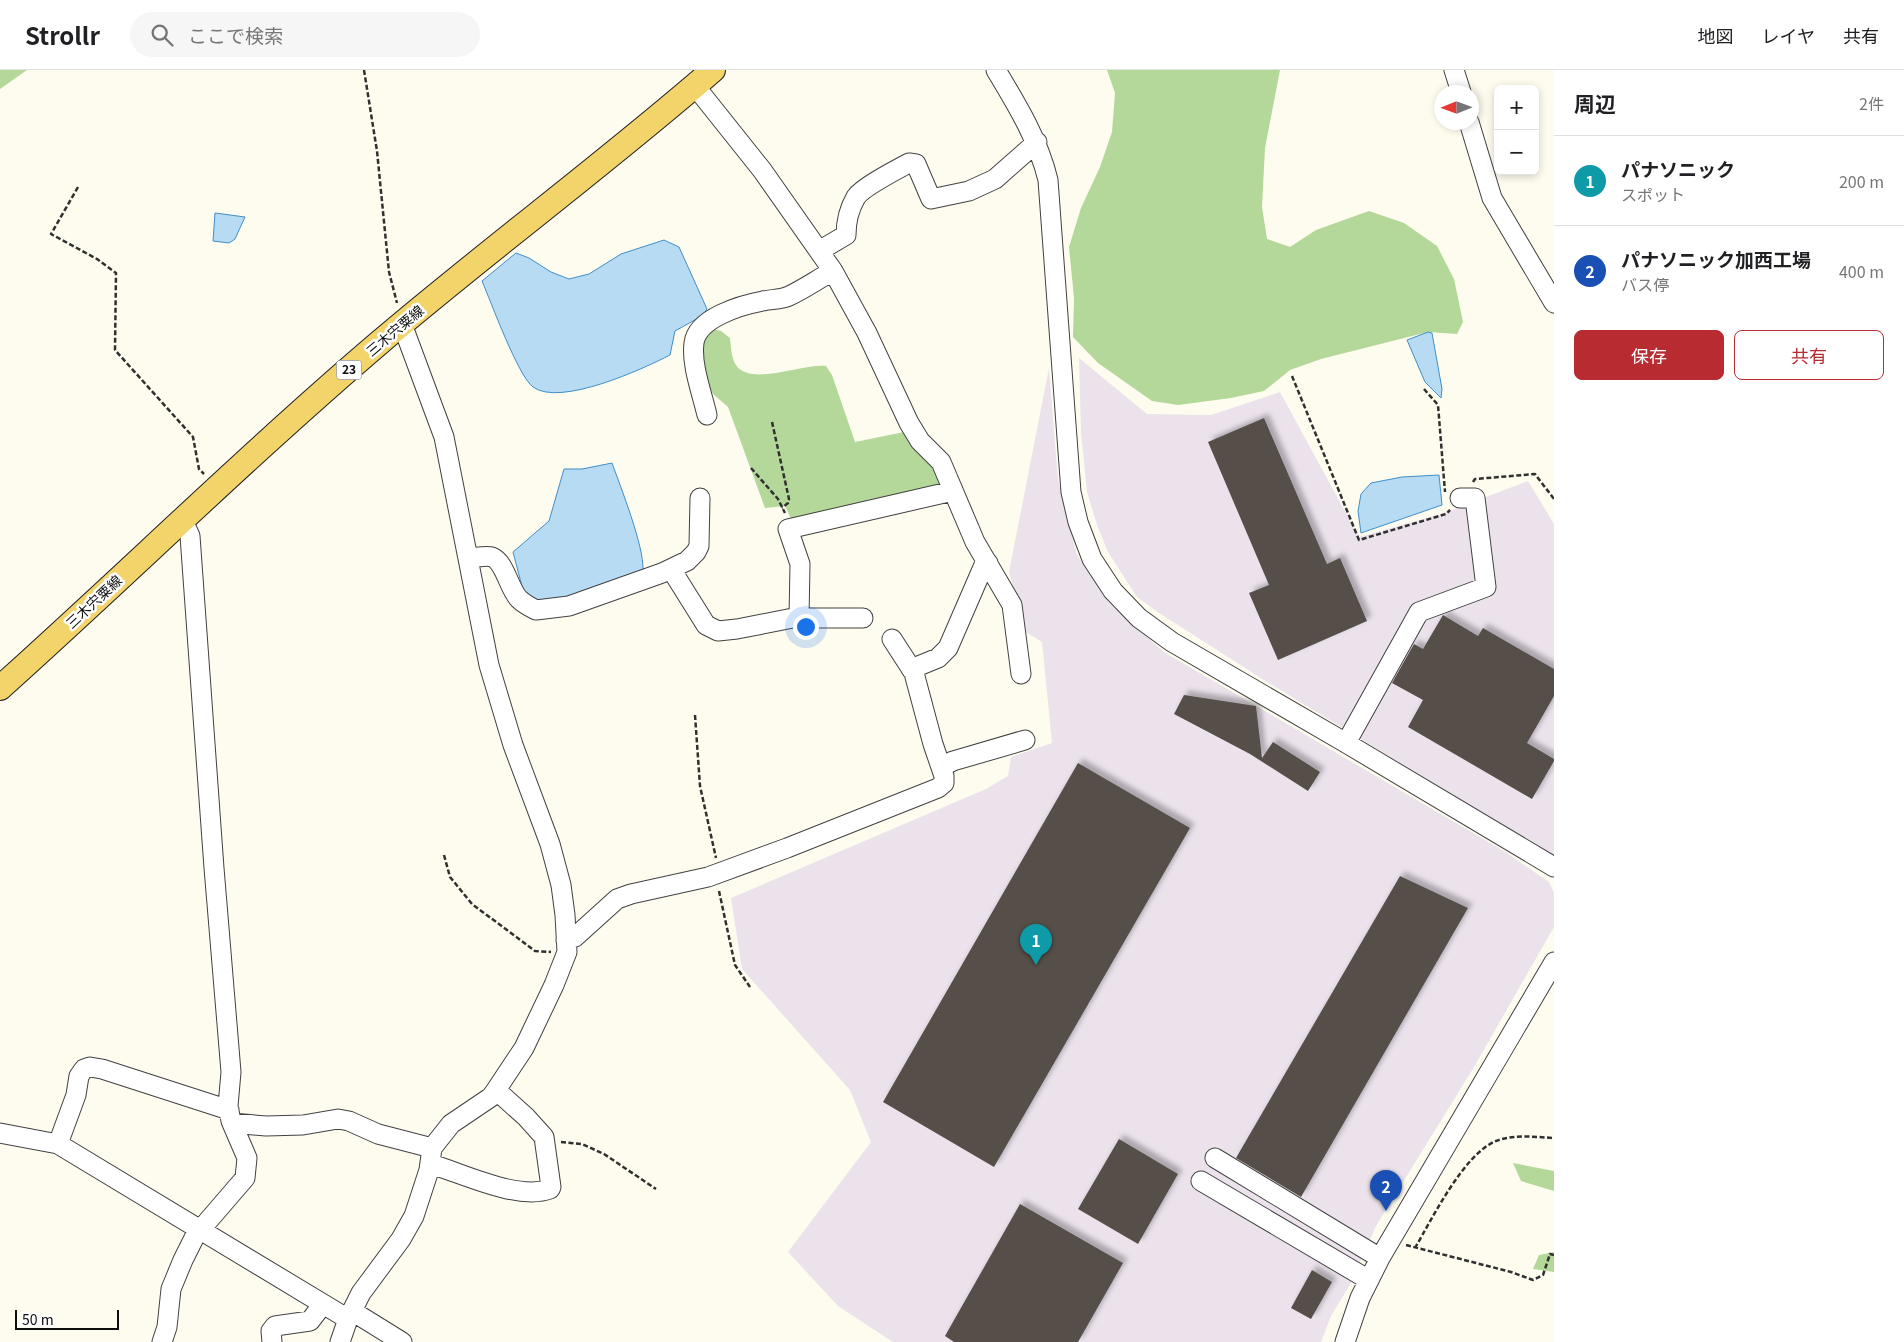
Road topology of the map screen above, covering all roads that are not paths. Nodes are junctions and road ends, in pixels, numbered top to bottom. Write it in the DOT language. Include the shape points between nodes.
graph roads {
  1 [pos="713,70"];
  2 [pos="996,70"];
  3 [pos="1454,70"];
  4 [pos="1459,85"];
  5 [pos="695,86"];
  6 [pos="1471,130"];
  7 [pos="1037,142"];
  8 [pos="819,251"];
  9 [pos="832,271"];
  10 [pos="1554,303"];
  11 [pos="402,324"];
  12 [pos="707,415"];
  13 [pos="953,491"];
  14 [pos="700,498"];
  15 [pos="1460,498"];
  16 [pos="182,518"];
  17 [pos="468,558"];
  18 [pos="988,563"];
  19 [pos="671,568"];
  20 [pos="799,618"];
  21 [pos="863,618"];
  22 [pos="892,639"];
  23 [pos="911,668"];
  24 [pos="1021,674"];
  25 [pos="0,688"];
  26 [pos="1025,740"];
  27 [pos="1346,742"];
  28 [pos="941,767"];
  29 [pos="1554,867"];
  30 [pos="567,946"];
  31 [pos="1554,962"];
  32 [pos="496,1090"];
  33 [pos="230,1117"];
  34 [pos="0,1133"];
  35 [pos="58,1144"];
  36 [pos="431,1156"];
  37 [pos="1215,1158"];
  38 [pos="1201,1181"];
  39 [pos="202,1230"];
  40 [pos="1380,1258"];
  41 [pos="1369,1280"];
  42 [pos="323,1304"];
  43 [pos="350,1315"];
  44 [pos="162,1342"];
  45 [pos="272,1342"];
  46 [pos="340,1342"];
  47 [pos="402,1342"];
  48 [pos="1345,1342"];
  1 -- 5 [label="main road, 三木宍粟線 / 23"];
  2 -- 7 [label="street"];
  3 -- 4 [label="street"];
  5 -- 8 [label="street" via="762,170"];
  5 -- 11 [label="main road, 三木宍粟線 / 23"];
  6 -- 10 [label="street" via="1492,198"];
  7 -- 8 [label="street" via="995,179 969,192 932,199 916,164 909,163 862,191 846,221 846,236"];
  7 -- 27 [label="street" via="1048,180 1071,492 1092,559 1113,591 1152,628"];
  8 -- 9 [label="street"];
  9 -- 12 [label="street" via="787,297 754,302 713,318 702,326 694,343 695,365"];
  9 -- 13 [label="street" via="867,333 909,423 920,442 941,462"];
  11 -- 16 [label="main road, 三木宍粟線 / 23"];
  11 -- 17 [label="street" via="444,437"];
  13 -- 18 [label="street" via="975,542"];
  13 -- 20 [label="street" via="788,529 800,564"];
  14 -- 19 [label="street" via="700,534 696,552 687,561"];
  15 -- 27 [label="street" via="1475,498 1486,587 1419,612"];
  16 -- 25 [label="main road, 三木宍粟線 / 23"];
  16 -- 33 [label="street" via="190,536 231,1072"];
  17 -- 19 [label="street" via="491,556 501,564 519,599 536,610 569,606"];
  17 -- 30 [label="street" via="489,665 561,885"];
  18 -- 23 [label="street" via="984,565 948,648 938,658"];
  18 -- 24 [label="street" via="1012,605"];
  19 -- 20 [label="street" via="711,629 737,629"];
  20 -- 21 [label="street"];
  22 -- 23 [label="street"];
  23 -- 28 [label="street"];
  26 -- 28 [label="street"];
  27 -- 29 [label="street"];
  28 -- 30 [label="street" via="944,783 938,788 715,874 617,900"];
  30 -- 32 [label="street" via="554,985 524,1048"];
  31 -- 40 [label="street"];
  32 -- 36 [label="street" via="491,1097 451,1124"];
  32 -- 36 [label="street" via="544,1137 550,1189 502,1188"];
  33 -- 35 [label="street" via="90,1067 84,1068 79,1076 76,1095"];
  33 -- 36 [label="street" via="266,1126 304,1125 338,1119 349,1121"];
  33 -- 39 [label="street" via="247,1158 245,1178"];
  34 -- 35 [label="street"];
  35 -- 39 [label="street"];
  36 -- 43 [label="street" via="414,1216 361,1293"];
  37 -- 40 [label="street"];
  38 -- 41 [label="street"];
  39 -- 42 [label="street"];
  39 -- 44 [label="street" via="182,1260 171,1289"];
  40 -- 41 [label="street"];
  41 -- 48 [label="street"];
  42 -- 43 [label="street"];
  42 -- 45 [label="street" via="310,1321 275,1326"];
  43 -- 46 [label="street"];
  43 -- 47 [label="street"];
}
